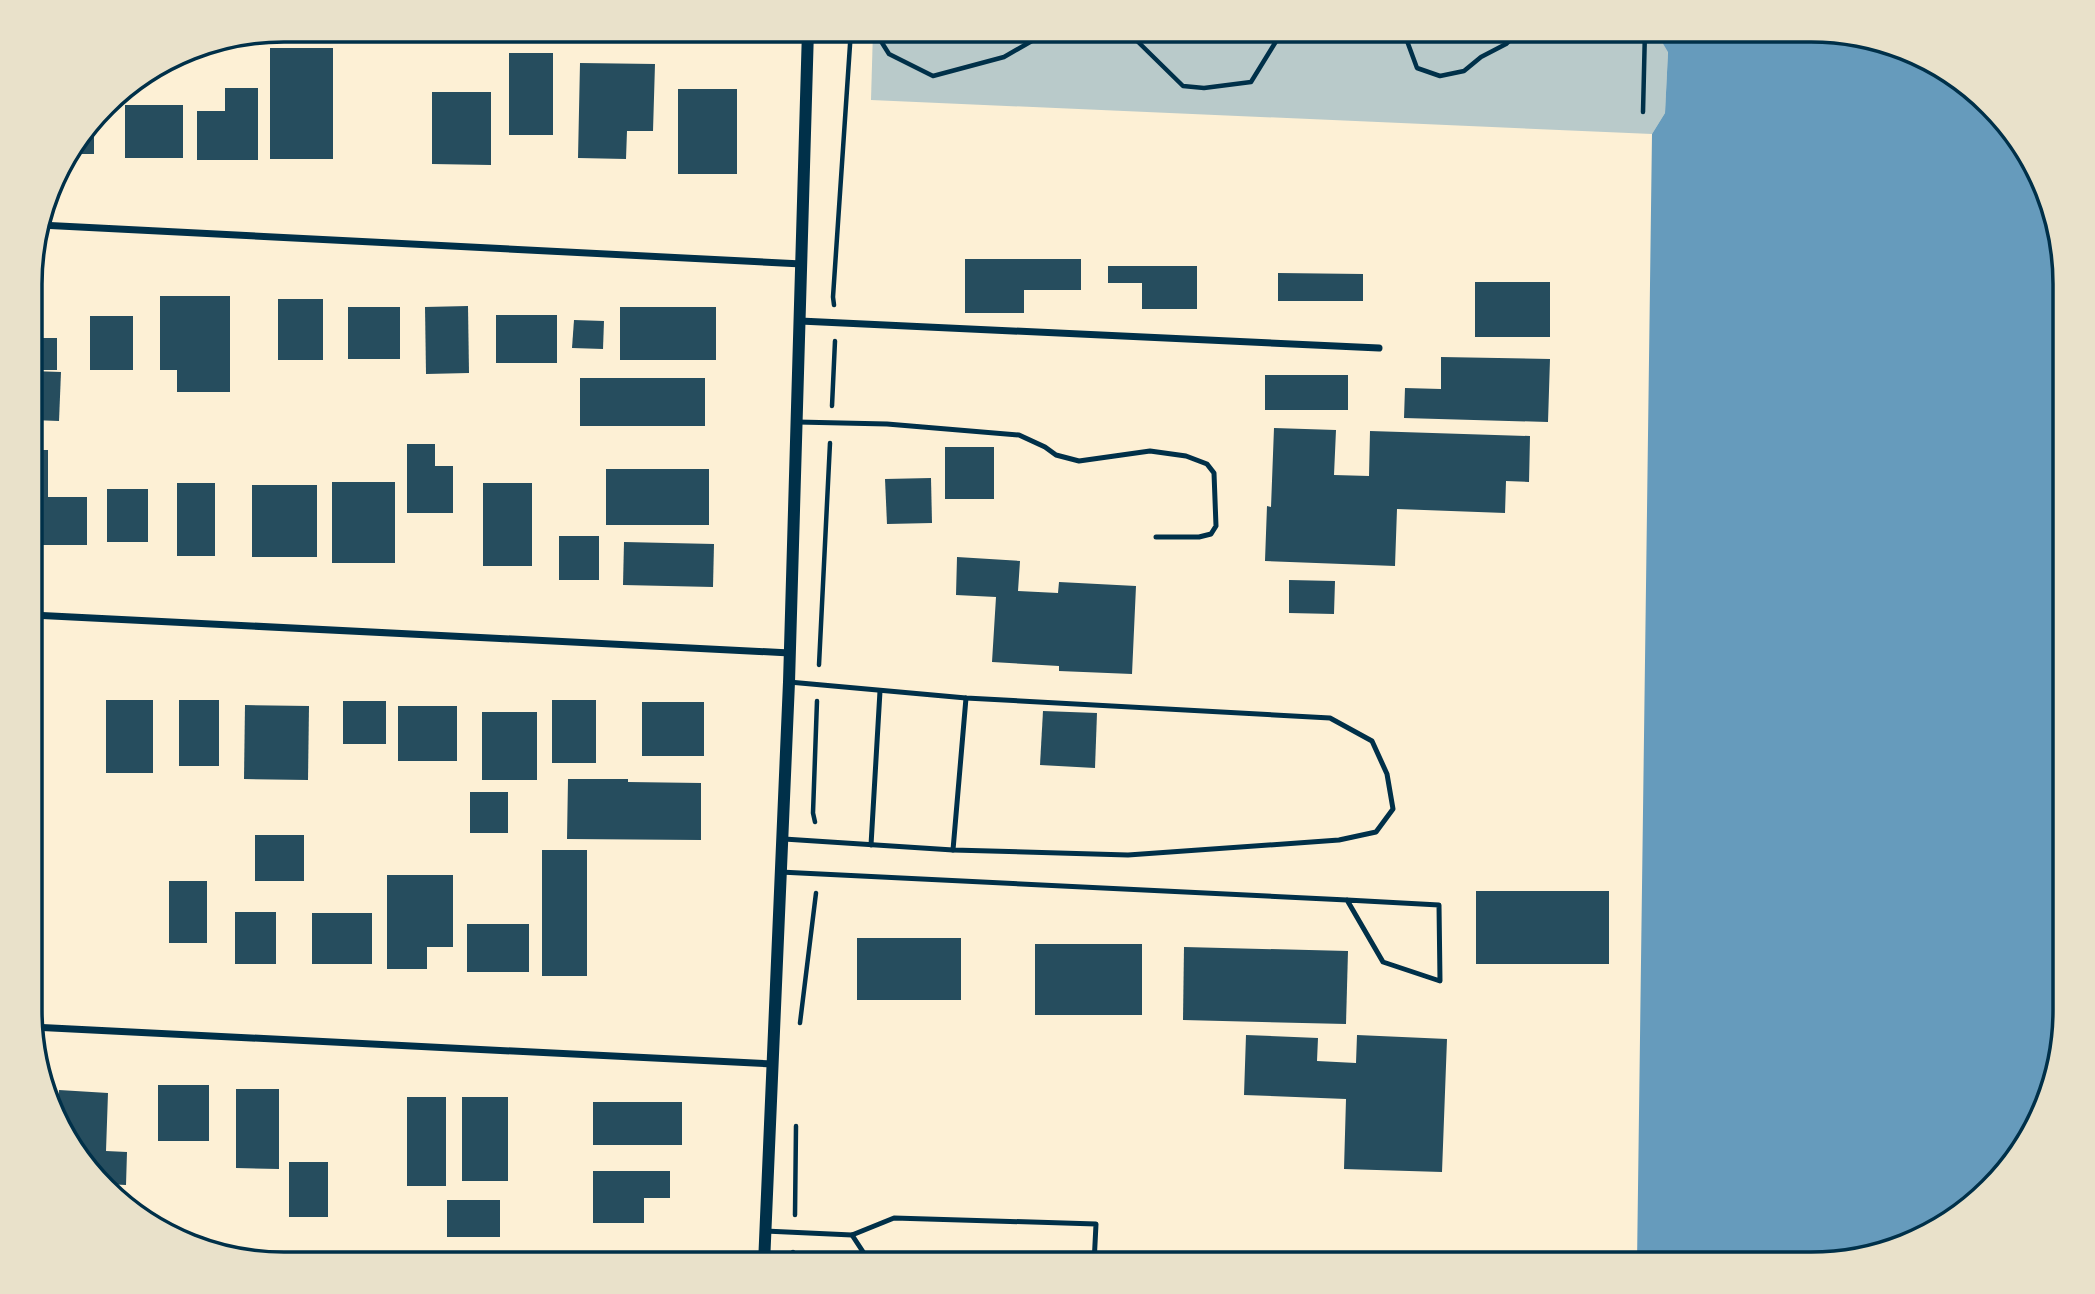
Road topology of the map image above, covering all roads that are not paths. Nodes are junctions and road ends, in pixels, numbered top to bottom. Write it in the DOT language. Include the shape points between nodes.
graph roads {
  1 [pos="808,43"];
  2 [pos="49,225"];
  3 [pos="802,264"];
  4 [pos="800,321"];
  5 [pos="1379,348"];
  6 [pos="797,422"];
  7 [pos="1156,537"];
  8 [pos="42,616"];
  9 [pos="790,653"];
  10 [pos="789,682"];
  11 [pos="880,691"];
  12 [pos="966,698"];
  13 [pos="782,839"];
  14 [pos="871,845"];
  15 [pos="953,850"];
  16 [pos="780,872"];
  17 [pos="1347,900"];
  18 [pos="43,1028"];
  19 [pos="772,1064"];
  20 [pos="765,1231"];
  21 [pos="852,1236"];
  22 [pos="1095,1251"];
  23 [pos="764,1252"];
  24 [pos="863,1252"];
  1 -- 3 [label="street"];
  2 -- 3 [label="street"];
  3 -- 4 [label="street"];
  4 -- 5 [label="street"];
  4 -- 6 [label="street"];
  6 -- 7 [label="lane" via="1019,435 1056,455 1079,461 1150,451 1207,464 1216,482 1216,526 1211,534"];
  6 -- 9 [label="street"];
  8 -- 9 [label="street"];
  9 -- 10 [label="street"];
  10 -- 11 [label="lane"];
  10 -- 13 [label="street"];
  11 -- 12 [label="lane"];
  11 -- 14 [label="lane"];
  12 -- 15 [label="lane"];
  12 -- 15 [label="lane" via="1330,718 1372,741 1387,774 1393,809 1376,832 1339,839 1128,855"];
  13 -- 14 [label="lane"];
  13 -- 16 [label="street"];
  14 -- 15 [label="lane"];
  16 -- 17 [label="lane"];
  16 -- 19 [label="street"];
  17 -- 17 [label="lane" via="1440,905 1440,981 1383,962"];
  18 -- 19 [label="street"];
  19 -- 20 [label="street"];
  20 -- 21 [label="lane"];
  20 -- 23 [label="street"];
  21 -- 22 [label="lane" via="894,1218 1096,1224"];
  21 -- 24 [label="lane"];
}
